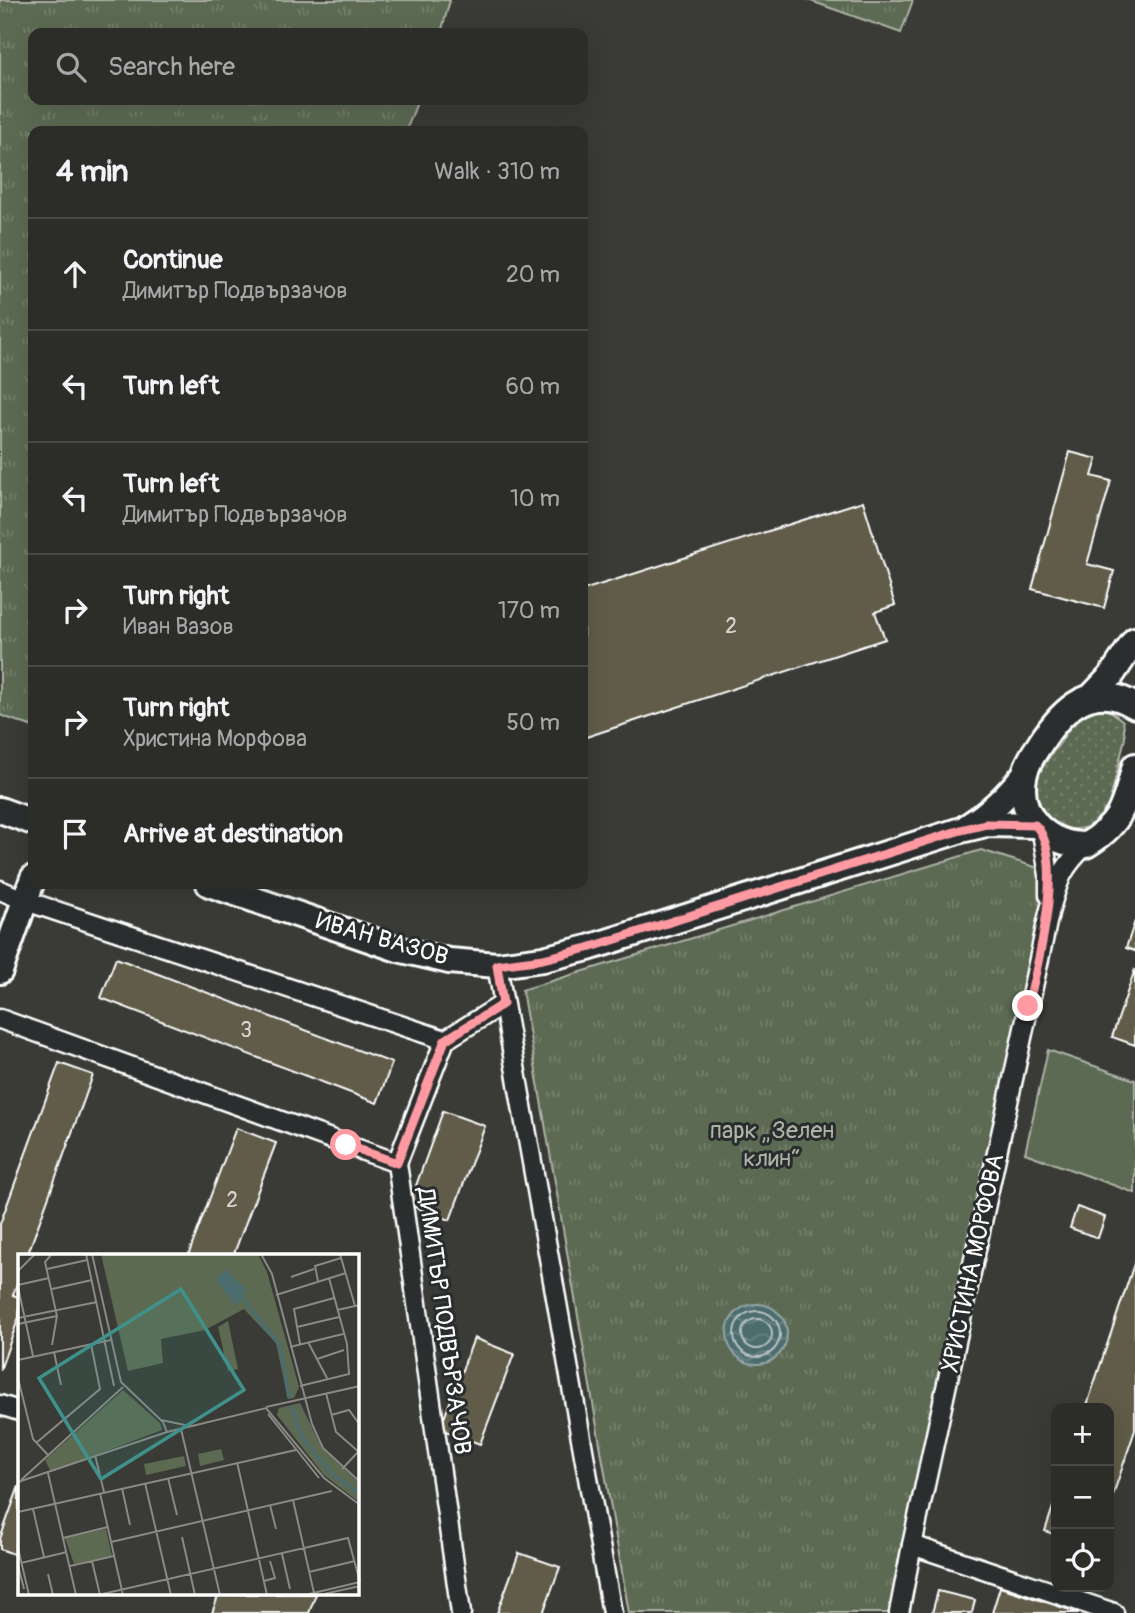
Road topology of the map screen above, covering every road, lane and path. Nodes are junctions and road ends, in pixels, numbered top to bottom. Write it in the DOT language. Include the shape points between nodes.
graph roads {
  1 [pos="1135,640"];
  2 [pos="1092,696"];
  3 [pos="1135,706"];
  4 [pos="1135,766"];
  5 [pos="1024,775"];
  6 [pos="0,810"];
  7 [pos="28,820"];
  8 [pos="1039,829"];
  9 [pos="961,830"];
  10 [pos="1086,845"];
  11 [pos="224,889"];
  12 [pos="0,890"];
  13 [pos="29,890"];
  14 [pos="1049,913"];
  15 [pos="497,965"];
  16 [pos="0,971"];
  17 [pos="503,1004"];
  18 [pos="0,1019"];
  19 [pos="445,1040"];
  20 [pos="397,1163"];
  21 [pos="0,1405"];
  22 [pos="18,1411"];
  23 [pos="912,1545"];
  24 [pos="461,1613"];
  25 [pos="612,1613"];
  26 [pos="899,1613"];
  27 [pos="1114,1613"];
  1 -- 2 [label="main road"];
  2 -- 3 [label="main road" via="1124,699"];
  2 -- 5 [label="main road, ИВАН ВАЗОВ" via="1057,720"];
  4 -- 10 [label="main road" via="1119,815 1110,829"];
  5 -- 8 [label="main road" via="1026,809"];
  5 -- 9 [label="main road, ИВАН ВАЗОВ" via="1001,802"];
  6 -- 7 [label="main road"];
  8 -- 9 [label="main road, ИВАН ВАЗОВ" via="986,824"];
  8 -- 10 [label="main road, ИВАН ВАЗОВ" via="1060,842"];
  8 -- 14 [label="street, ХРИСТИНА МОРФОВА" via="1049,874"];
  9 -- 15 [label="main road, ИВАН ВАЗОВ" via="588,948"];
  10 -- 14 [label="street, ХРИСТИНА МОРФОВА" via="1060,876"];
  11 -- 15 [label="main road, ИВАН ВАЗОВ" via="398,949 449,961"];
  12 -- 13 [label="street"];
  13 -- 16 [label="main road"];
  13 -- 19 [label="street"];
  14 -- 23 [label="street, ХРИСТИНА МОРФОВА"];
  15 -- 17 [label="street"];
  17 -- 19 [label="street"];
  17 -- 25 [label="street"];
  18 -- 20 [label="street, ДИМИТЪР ПОДВЪРЗАЧОВ"];
  19 -- 20 [label="street"];
  20 -- 24 [label="street, ДИМИТЪР ПОДВЪРЗАЧОВ"];
  21 -- 22 [label="street"];
  23 -- 26 [label="street, ХРИСТИНА МОРФОВА"];
  23 -- 27 [label="street"];
}
